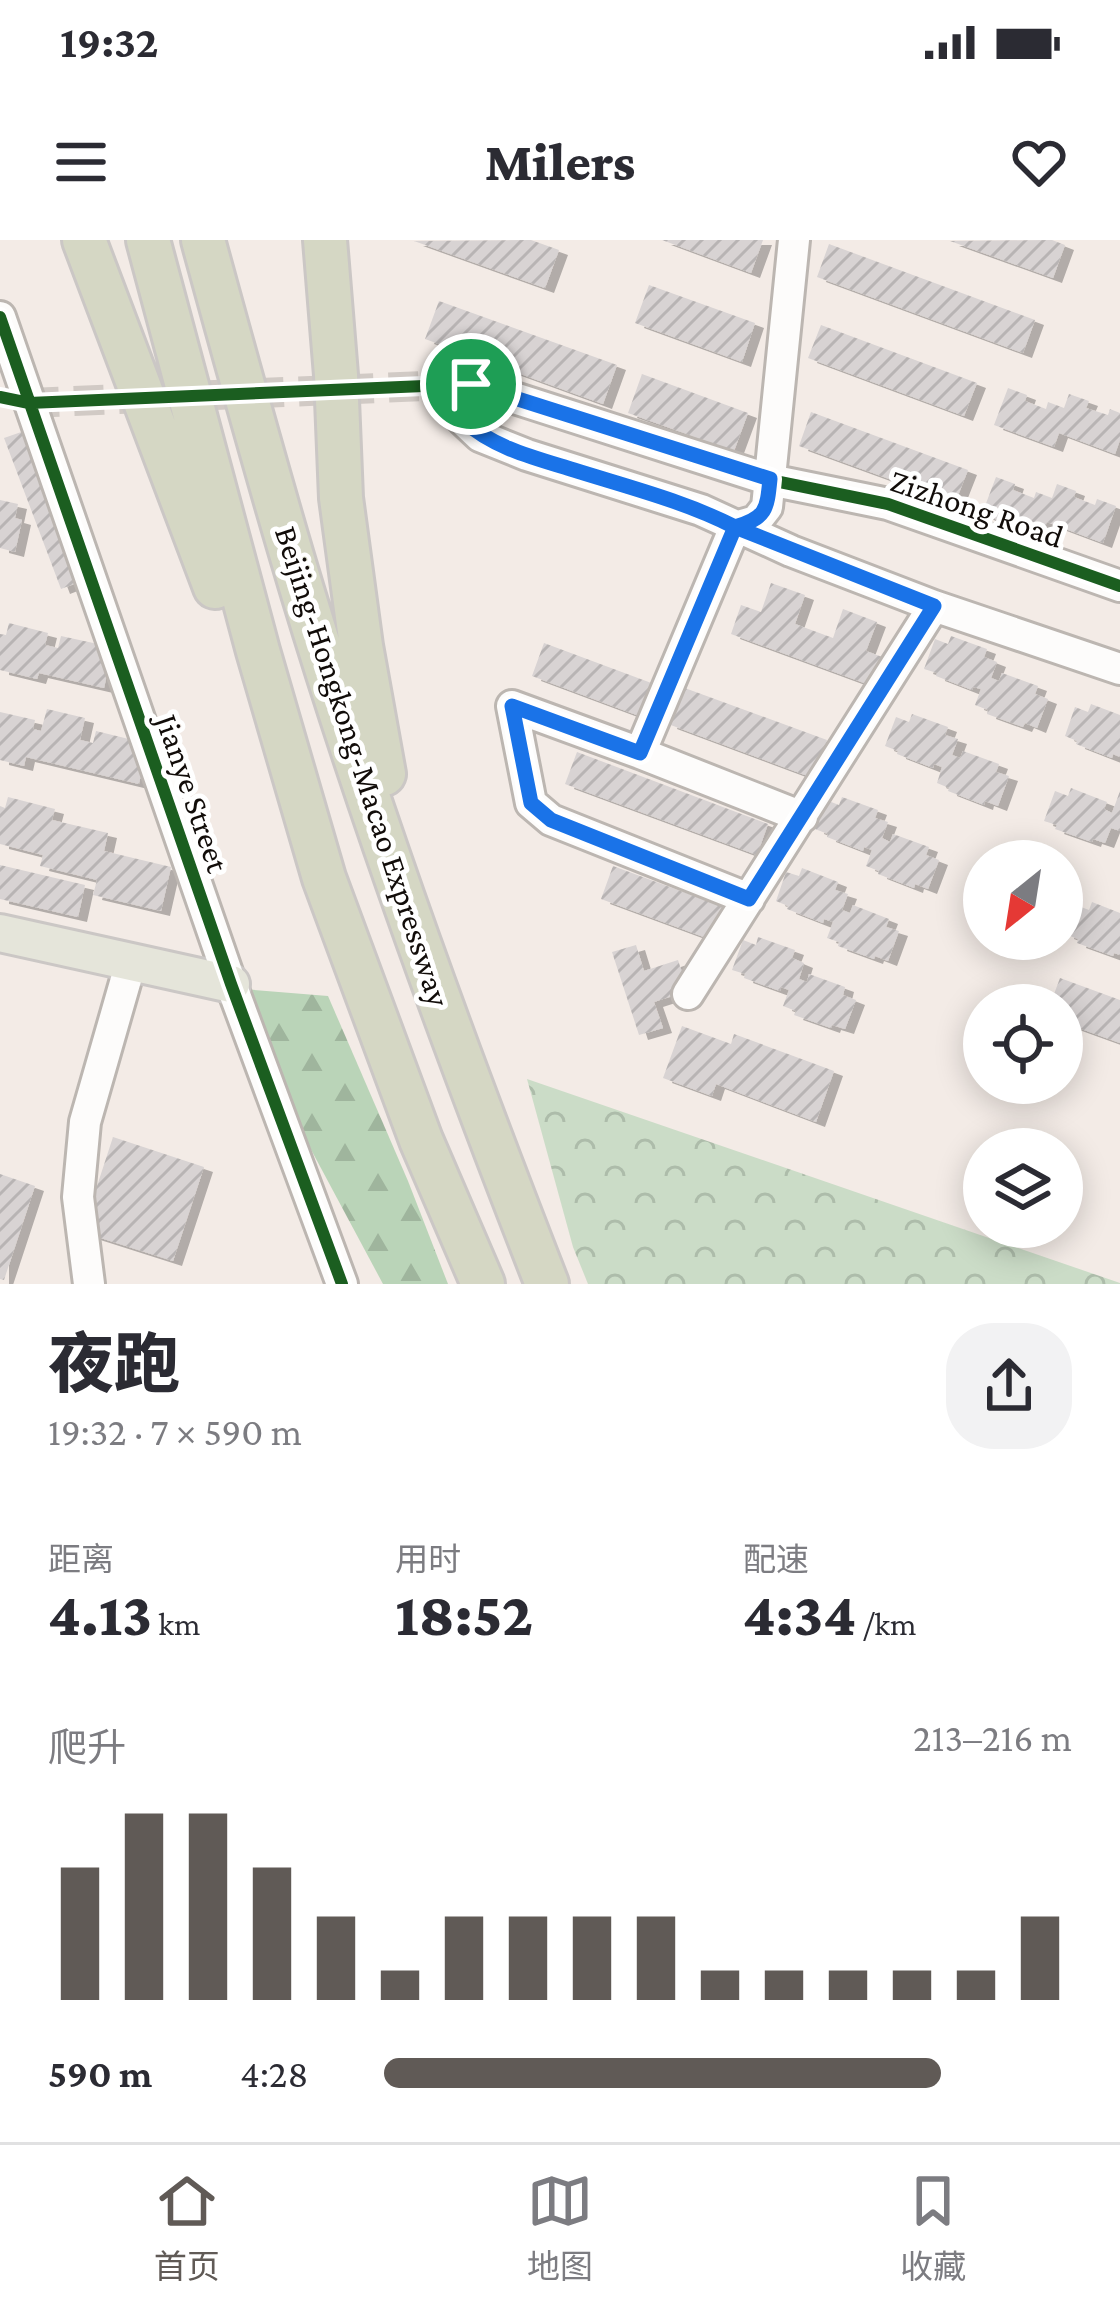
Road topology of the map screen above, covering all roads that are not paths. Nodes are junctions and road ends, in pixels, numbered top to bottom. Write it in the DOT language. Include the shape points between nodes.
graph roads {
  1 [pos="84,240"];
  2 [pos="148,240"];
  3 [pos="203,240"];
  4 [pos="325,240"];
  5 [pos="794,240"];
  6 [pos="0,316"];
  7 [pos="15,400"];
  8 [pos="770,479"];
  9 [pos="735,527"];
  10 [pos="1120,586"];
  11 [pos="934,606"];
  12 [pos="1120,669"];
  13 [pos="640,753"];
  14 [pos="802,817"];
  15 [pos="324,878"];
  16 [pos="749,899"];
  17 [pos="0,933"];
  18 [pos="131,962"];
  19 [pos="428,969"];
  20 [pos="231,984"];
  21 [pos="688,994"];
  22 [pos="89,1284"];
  23 [pos="342,1284"];
  24 [pos="483,1284"];
  25 [pos="547,1284"];
  1 -- 15 [label="highway"];
  2 -- 15 [label="highway, Beijing-Hongkong-Macao Expressway"];
  3 -- 19 [label="highway, Beijing-Hongkong-Macao Expressway" via="302,592"];
  4 -- 19 [label="highway" via="350,578"];
  5 -- 8 [label="street"];
  6 -- 7 [label="street, Jianye Street"];
  7 -- 20 [label="street, Jianye Street"];
  8 -- 9 [label="street" via="767,506 756,521"];
  8 -- 9 [label="street, Zizhong Road" via="471,384 463,420 480,436"];
  8 -- 10 [label="street, Zizhong Road" via="888,504"];
  9 -- 11 [label="street, Zizhong Road"];
  9 -- 13 [label="street"];
  11 -- 12 [label="street, Zizhong Road"];
  11 -- 14 [label="street"];
  13 -- 14 [label="street"];
  13 -- 16 [label="street" via="512,706 531,803 551,820"];
  14 -- 16 [label="street"];
  15 -- 24 [label="highway, Beijing-Hongkong-Macao Expressway"];
  16 -- 21 [label="street"];
  17 -- 18 [label="main road"];
  18 -- 20 [label="main road"];
  18 -- 22 [label="street" via="86,1122 78,1198"];
  19 -- 25 [label="highway, Beijing-Hongkong-Macao Expressway"];
  20 -- 23 [label="street, Jianye Street"];
}
